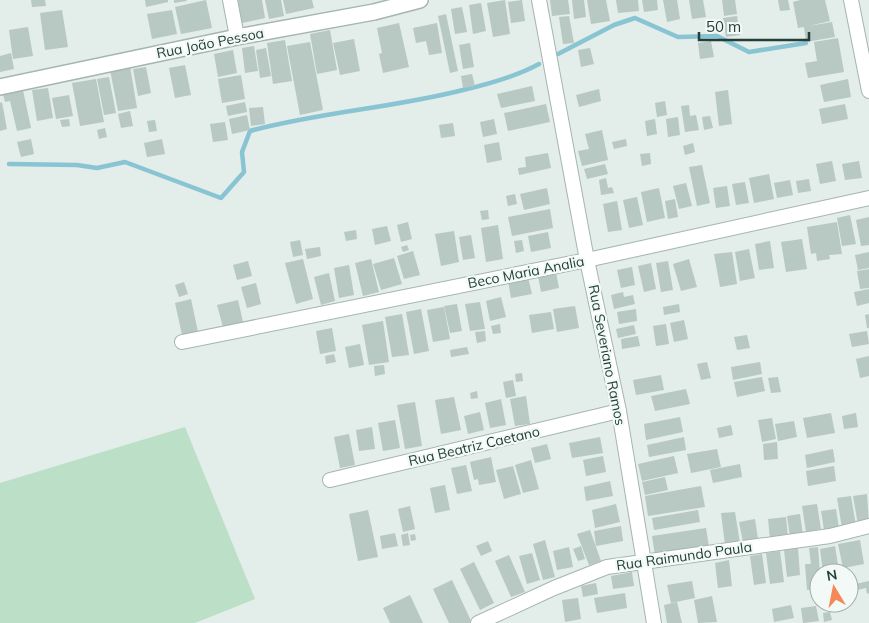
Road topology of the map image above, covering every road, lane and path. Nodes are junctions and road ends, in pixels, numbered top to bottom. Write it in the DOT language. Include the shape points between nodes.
graph roads {
  1 [pos="230,0"];
  2 [pos="420,0"];
  3 [pos="539,0"];
  4 [pos="851,0"];
  5 [pos="238,37"];
  6 [pos="0,87"];
  7 [pos="869,91"];
  8 [pos="869,198"];
  9 [pos="588,260"];
  10 [pos="182,342"];
  11 [pos="619,411"];
  12 [pos="330,480"];
  13 [pos="869,526"];
  14 [pos="644,561"];
  15 [pos="478,623"];
  16 [pos="654,623"];
  1 -- 5 [label="street"];
  2 -- 5 [label="street, Rua João Pessoa" via="374,12"];
  3 -- 9 [label="street, Rua Severiano Ramos"];
  4 -- 7 [label="street"];
  5 -- 6 [label="street, Rua João Pessoa"];
  8 -- 9 [label="street, Beco Maria Analia"];
  9 -- 10 [label="street, Beco Maria Analia"];
  9 -- 11 [label="street, Rua Severiano Ramos"];
  11 -- 12 [label="street, Rua Beatriz Caetano"];
  11 -- 14 [label="street, Rua Severiano Ramos"];
  13 -- 14 [label="street, Rua Raimundo Paula" via="830,536"];
  14 -- 15 [label="street, Rua Raimundo Paula" via="608,567 580,577"];
  14 -- 16 [label="street, Rua Severiano Ramos"];
}
